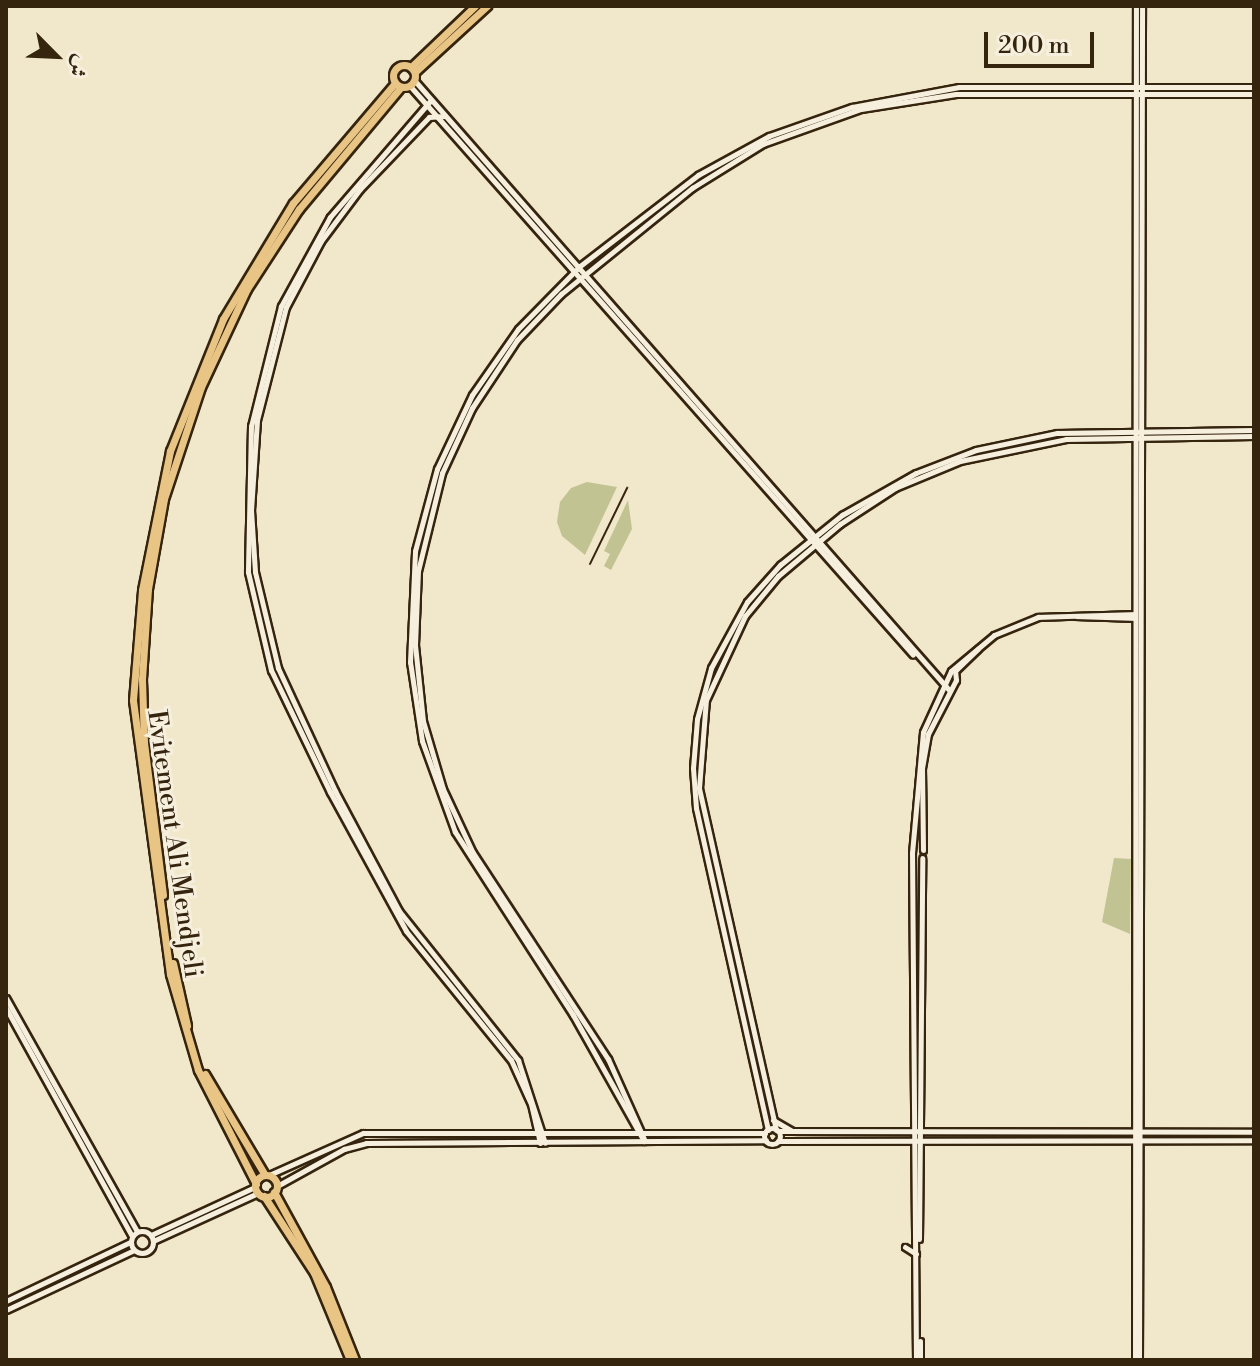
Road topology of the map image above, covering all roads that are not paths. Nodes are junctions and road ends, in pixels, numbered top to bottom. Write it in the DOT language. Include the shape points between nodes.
graph roads {
  1 [pos="475,6"];
  2 [pos="487,6"];
  3 [pos="1139,6"];
  4 [pos="408,79"];
  5 [pos="1254,87"];
  6 [pos="1139,90"];
  7 [pos="1254,94"];
  8 [pos="431,100"];
  9 [pos="429,108"];
  10 [pos="435,115"];
  11 [pos="445,116"];
  12 [pos="580,272"];
  13 [pos="1254,430"];
  14 [pos="1254,436"];
  15 [pos="1139,437"];
  16 [pos="815,539"];
  17 [pos="1136,616"];
  18 [pos="946,689"];
  19 [pos="916,848"];
  20 [pos="923,850"];
  21 [pos="919,858"];
  22 [pos="6,998"];
  23 [pos="6,1008"];
  24 [pos="770,1120"];
  25 [pos="777,1130"];
  26 [pos="1138,1132"];
  27 [pos="1254,1132"];
  28 [pos="542,1133"];
  29 [pos="641,1133"];
  30 [pos="796,1133"];
  31 [pos="756,1134"];
  32 [pos="766,1135"];
  33 [pos="918,1136"];
  34 [pos="654,1140"];
  35 [pos="1138,1140"];
  36 [pos="1254,1140"];
  37 [pos="644,1141"];
  38 [pos="778,1141"];
  39 [pos="542,1143"];
  40 [pos="649,1149"];
  41 [pos="267,1175"];
  42 [pos="276,1189"];
  43 [pos="258,1190"];
  44 [pos="133,1236"];
  45 [pos="152,1238"];
  46 [pos="905,1247"];
  47 [pos="134,1250"];
  48 [pos="916,1254"];
  49 [pos="6,1301"];
  50 [pos="6,1310"];
  51 [pos="352,1360"];
  52 [pos="918,1360"];
  53 [pos="1137,1360"];
  1 -- 4 [label="highway, Evitement Ali Mendjeli"];
  2 -- 4 [label="highway, Evitement Ali Mendjeli"];
  3 -- 6 [label="main road"];
  4 -- 8 [label="main road"];
  4 -- 9 [label="main road"];
  4 -- 41 [label="highway, Evitement Ali Mendjeli" via="299,209 229,323 178,453 148,589 144,743 174,965 202,1066"];
  4 -- 43 [label="highway, Evitement Ali Mendjeli" via="293,203 223,319 170,451 142,590 133,700 170,974 198,1070"];
  5 -- 6 [label="main road"];
  6 -- 7 [label="main road"];
  6 -- 12 [label="main road" via="959,87 826,114 733,153"];
  6 -- 15 [label="main road"];
  8 -- 9 [label="main road"];
  8 -- 11 [label="main road"];
  9 -- 10 [label="main road"];
  9 -- 28 [label="main road" via="384,150 330,217 281,306 251,426 248,572 271,670 373,876 406,931 511,1060"];
  10 -- 11 [label="main road"];
  10 -- 12 [label="main road"];
  10 -- 28 [label="main road" via="404,138 335,220 286,307 257,420 251,510 255,572 278,668 378,874 399,911 518,1060"];
  11 -- 12 [label="main road"];
  12 -- 16 [label="main road"];
  12 -- 29 [label="main road" via="517,340 472,408 442,473 421,553 415,645 423,721 443,789 474,861 608,1059"];
  13 -- 15 [label="main road"];
  14 -- 15 [label="main road"];
  15 -- 16 [label="main road" via="1057,433 976,450 893,484"];
  15 -- 17 [label="main road"];
  16 -- 18 [label="main road"];
  16 -- 24 [label="main road" via="770,575 733,623 711,668 694,742 696,808"];
  17 -- 18 [label="main road" via="1075,616 1020,626 965,661"];
  17 -- 26 [label="main road"];
  18 -- 19 [label="main road" via="919,750"];
  18 -- 20 [label="main road" via="922,758"];
  19 -- 20 [label="main road"];
  19 -- 21 [label="main road"];
  20 -- 21 [label="main road"];
  21 -- 33 [label="main road"];
  22 -- 44 [label="main road"];
  23 -- 44 [label="main road"];
  24 -- 25 [label="main road"];
  24 -- 30 [label="main road"];
  24 -- 31 [label="main road"];
  24 -- 32 [label="main road"];
  25 -- 30 [label="main road"];
  25 -- 32 [label="main road"];
  25 -- 38 [label="main road"];
  26 -- 27 [label="main road"];
  26 -- 33 [label="main road"];
  26 -- 35 [label="main road"];
  28 -- 29 [label="main road"];
  28 -- 39 [label="main road"];
  28 -- 41 [label="main road" via="358,1134"];
  29 -- 31 [label="main road"];
  29 -- 37 [label="main road"];
  30 -- 33 [label="main road"];
  31 -- 32 [label="main road"];
  32 -- 34 [label="main road"];
  32 -- 38 [label="main road"];
  33 -- 35 [label="main road"];
  33 -- 38 [label="main road"];
  33 -- 48 [label="main road"];
  33 -- 52 [label="main road"];
  34 -- 37 [label="main road"];
  34 -- 40 [label="main road"];
  35 -- 36 [label="main road"];
  35 -- 53 [label="main road"];
  37 -- 39 [label="main road"];
  39 -- 42 [label="main road" via="366,1143 344,1149"];
  41 -- 42 [label="highway, Evitement Ali Mendjeli"];
  41 -- 43 [label="highway"];
  42 -- 43 [label="highway"];
  42 -- 51 [label="highway, Evitement Ali Mendjeli" via="326,1287"];
  43 -- 45 [label="main road"];
  43 -- 51 [label="highway, Evitement Ali Mendjeli" via="314,1273"];
  44 -- 45 [label="main road"];
  44 -- 47 [label="main road"];
  44 -- 49 [label="main road"];
  45 -- 47 [label="main road" via="147,1252"];
  46 -- 48 [label="main road"];
  47 -- 50 [label="main road"];
  48 -- 52 [label="main road"];
}
